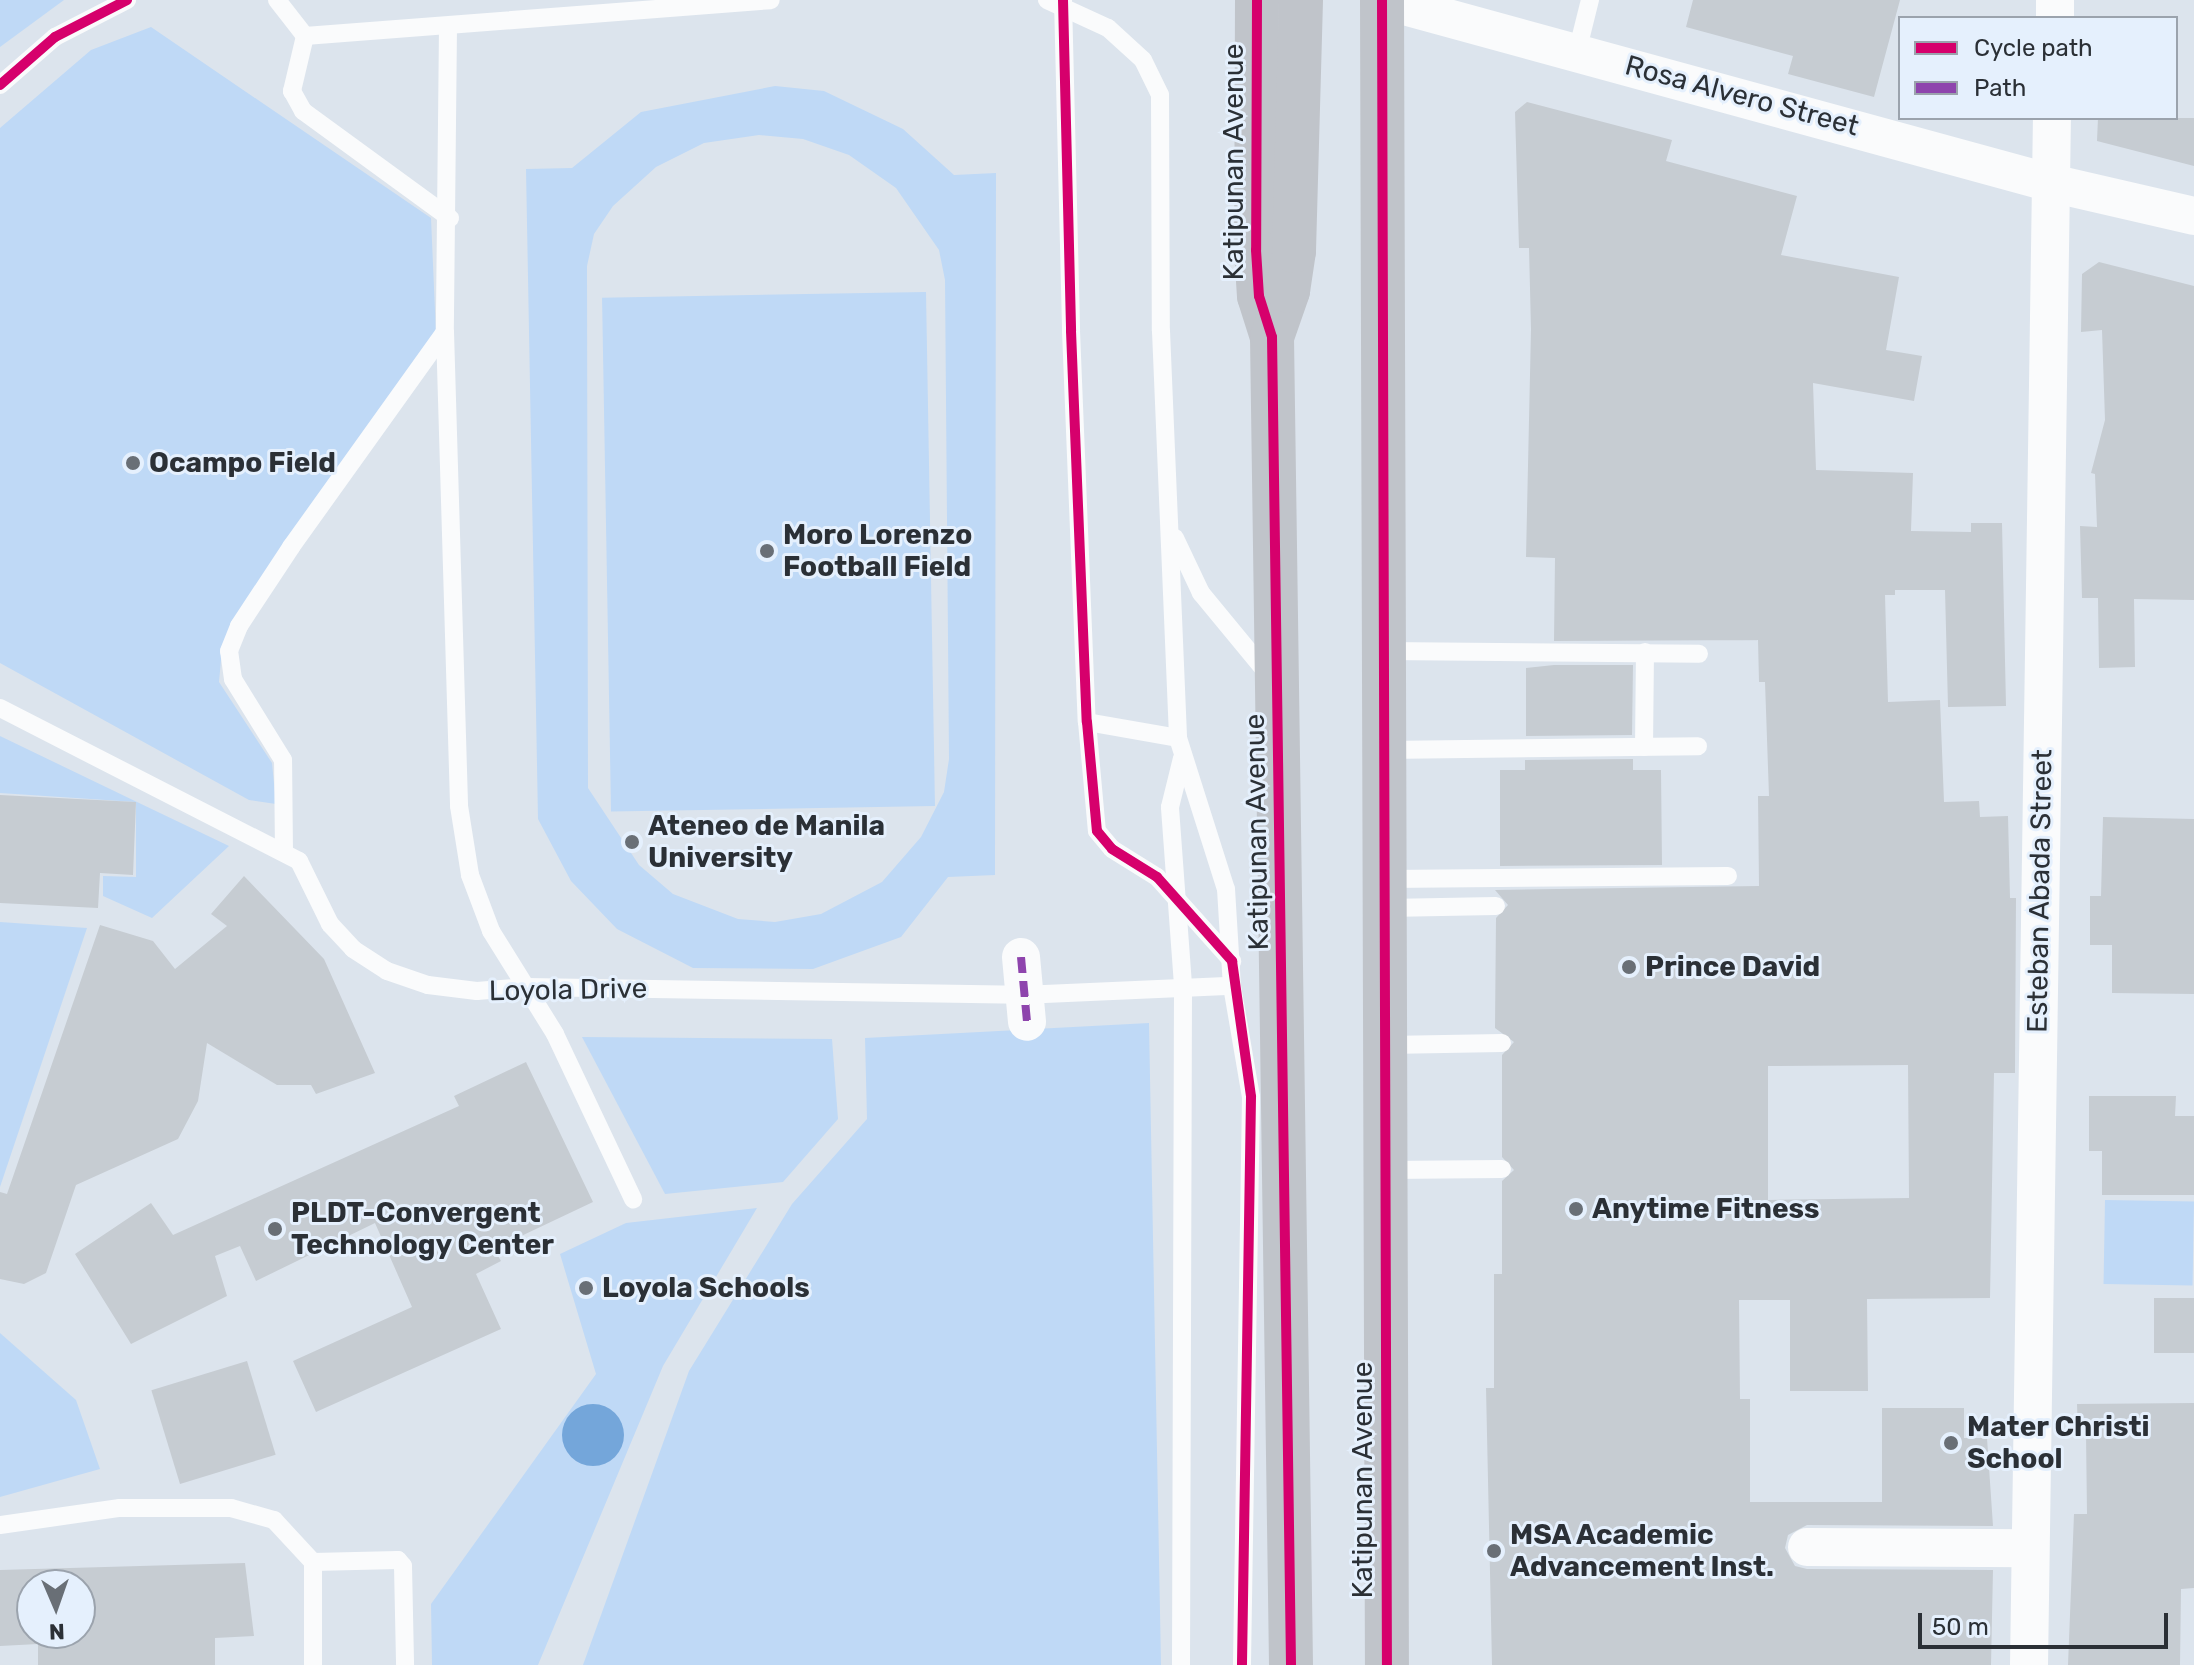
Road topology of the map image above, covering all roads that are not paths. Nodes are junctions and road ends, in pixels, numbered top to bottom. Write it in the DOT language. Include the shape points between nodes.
graph roads {
  1 [pos="127,0"];
  2 [pos="277,0"];
  3 [pos="771,0"];
  4 [pos="1047,0"];
  5 [pos="1257,0"];
  6 [pos="1301,0"];
  7 [pos="1382,0"];
  8 [pos="1590,0"];
  9 [pos="1064,4"];
  10 [pos="448,27"];
  11 [pos="305,36"];
  12 [pos="1577,52"];
  13 [pos="0,85"];
  14 [pos="2052,120"];
  15 [pos="2051,183"];
  16 [pos="2194,216"];
  17 [pos="450,218"];
  18 [pos="445,332"];
  19 [pos="1272,337"];
  20 [pos="1170,528"];
  21 [pos="1384,651"];
  22 [pos="1645,652"];
  23 [pos="1699,654"];
  24 [pos="1277,685"];
  25 [pos="0,708"];
  26 [pos="1087,722"];
  27 [pos="1698,746"];
  28 [pos="1180,747"];
  29 [pos="1644,747"];
  30 [pos="1385,750"];
  31 [pos="284,852"];
  32 [pos="1728,876"];
  33 [pos="1387,893"];
  34 [pos="1175,895"];
  35 [pos="1496,906"];
  36 [pos="1021,957"];
  37 [pos="1232,961"];
  38 [pos="1183,985"];
  39 [pos="1232,986"];
  40 [pos="527,987"];
  41 [pos="1024,1009"];
  42 [pos="1502,1043"];
  43 [pos="1387,1045"];
  44 [pos="1502,1169"];
  45 [pos="1387,1170"];
  46 [pos="633,1199"];
  47 [pos="0,1525"];
  48 [pos="1807,1547"];
  49 [pos="2029,1548"];
  50 [pos="313,1562"];
  51 [pos="313,1665"];
  52 [pos="405,1665"];
  53 [pos="1181,1665"];
  54 [pos="1242,1665"];
  55 [pos="1291,1665"];
  56 [pos="1387,1665"];
  57 [pos="2029,1665"];
  1 -- 13 [label="lane" via="55,37"];
  2 -- 11 [label="lane"];
  3 -- 10 [label="lane"];
  4 -- 9 [label="lane"];
  5 -- 19 [label="main road, Katipunan Avenue" via="1256,250 1259,296"];
  6 -- 19 [label="main road, Katipunan Avenue" via="1294,251 1288,291"];
  7 -- 12 [label="street, Rosa Alvero Street"];
  7 -- 21 [label="main road, Katipunan Avenue"];
  8 -- 12 [label="lane"];
  9 -- 20 [label="lane" via="1108,28 1143,60 1160,95 1161,331"];
  9 -- 26 [label="lane" via="1061,74"];
  10 -- 11 [label="lane"];
  10 -- 17 [label="lane"];
  11 -- 17 [label="lane" via="292,91 303,111"];
  12 -- 15 [label="street, Rosa Alvero Street"];
  14 -- 15 [label="street, Esteban Abada Street"];
  15 -- 16 [label="street, Rosa Alvero Street"];
  15 -- 49 [label="street, Esteban Abada Street"];
  17 -- 18 [label="lane"];
  18 -- 31 [label="lane" via="291,547 239,626 229,651 233,679 283,760"];
  18 -- 40 [label="lane" via="459,806 470,875 483,911"];
  19 -- 24 [label="main road, Katipunan Avenue"];
  20 -- 24 [label="lane" via="1201,593"];
  20 -- 28 [label="lane"];
  21 -- 22 [label="lane"];
  21 -- 30 [label="main road, Katipunan Avenue"];
  22 -- 23 [label="lane"];
  22 -- 29 [label="lane"];
  24 -- 55 [label="main road, Katipunan Avenue"];
  25 -- 31 [label="lane, Loyola Drive"];
  26 -- 28 [label="lane"];
  26 -- 34 [label="lane" via="1097,831 1112,849"];
  27 -- 29 [label="lane"];
  28 -- 34 [label="lane" via="1170,807"];
  28 -- 37 [label="lane" via="1226,889"];
  29 -- 30 [label="lane"];
  30 -- 33 [label="main road, Katipunan Avenue"];
  31 -- 40 [label="lane, Loyola Drive" via="299,861 330,924 353,949 387,971 428,985"];
  32 -- 33 [label="lane"];
  33 -- 35 [label="lane"];
  33 -- 43 [label="main road, Katipunan Avenue"];
  34 -- 37 [label="lane"];
  34 -- 38 [label="lane"];
  36 -- 41 [label="street"];
  37 -- 39 [label="lane"];
  38 -- 39 [label="lane, Loyola Drive"];
  38 -- 41 [label="lane, Loyola Drive"];
  38 -- 53 [label="lane"];
  39 -- 54 [label="lane" via="1251,1097"];
  40 -- 41 [label="lane, Loyola Drive"];
  40 -- 46 [label="lane"];
  42 -- 43 [label="lane"];
  43 -- 45 [label="main road, Katipunan Avenue"];
  44 -- 45 [label="lane"];
  45 -- 56 [label="main road, Katipunan Avenue"];
  47 -- 50 [label="lane" via="120,1508 231,1508 274,1520"];
  48 -- 49 [label="street"];
  49 -- 57 [label="street, Esteban Abada Street"];
  50 -- 51 [label="lane"];
  50 -- 52 [label="lane" via="398,1560 403,1566"];
}
